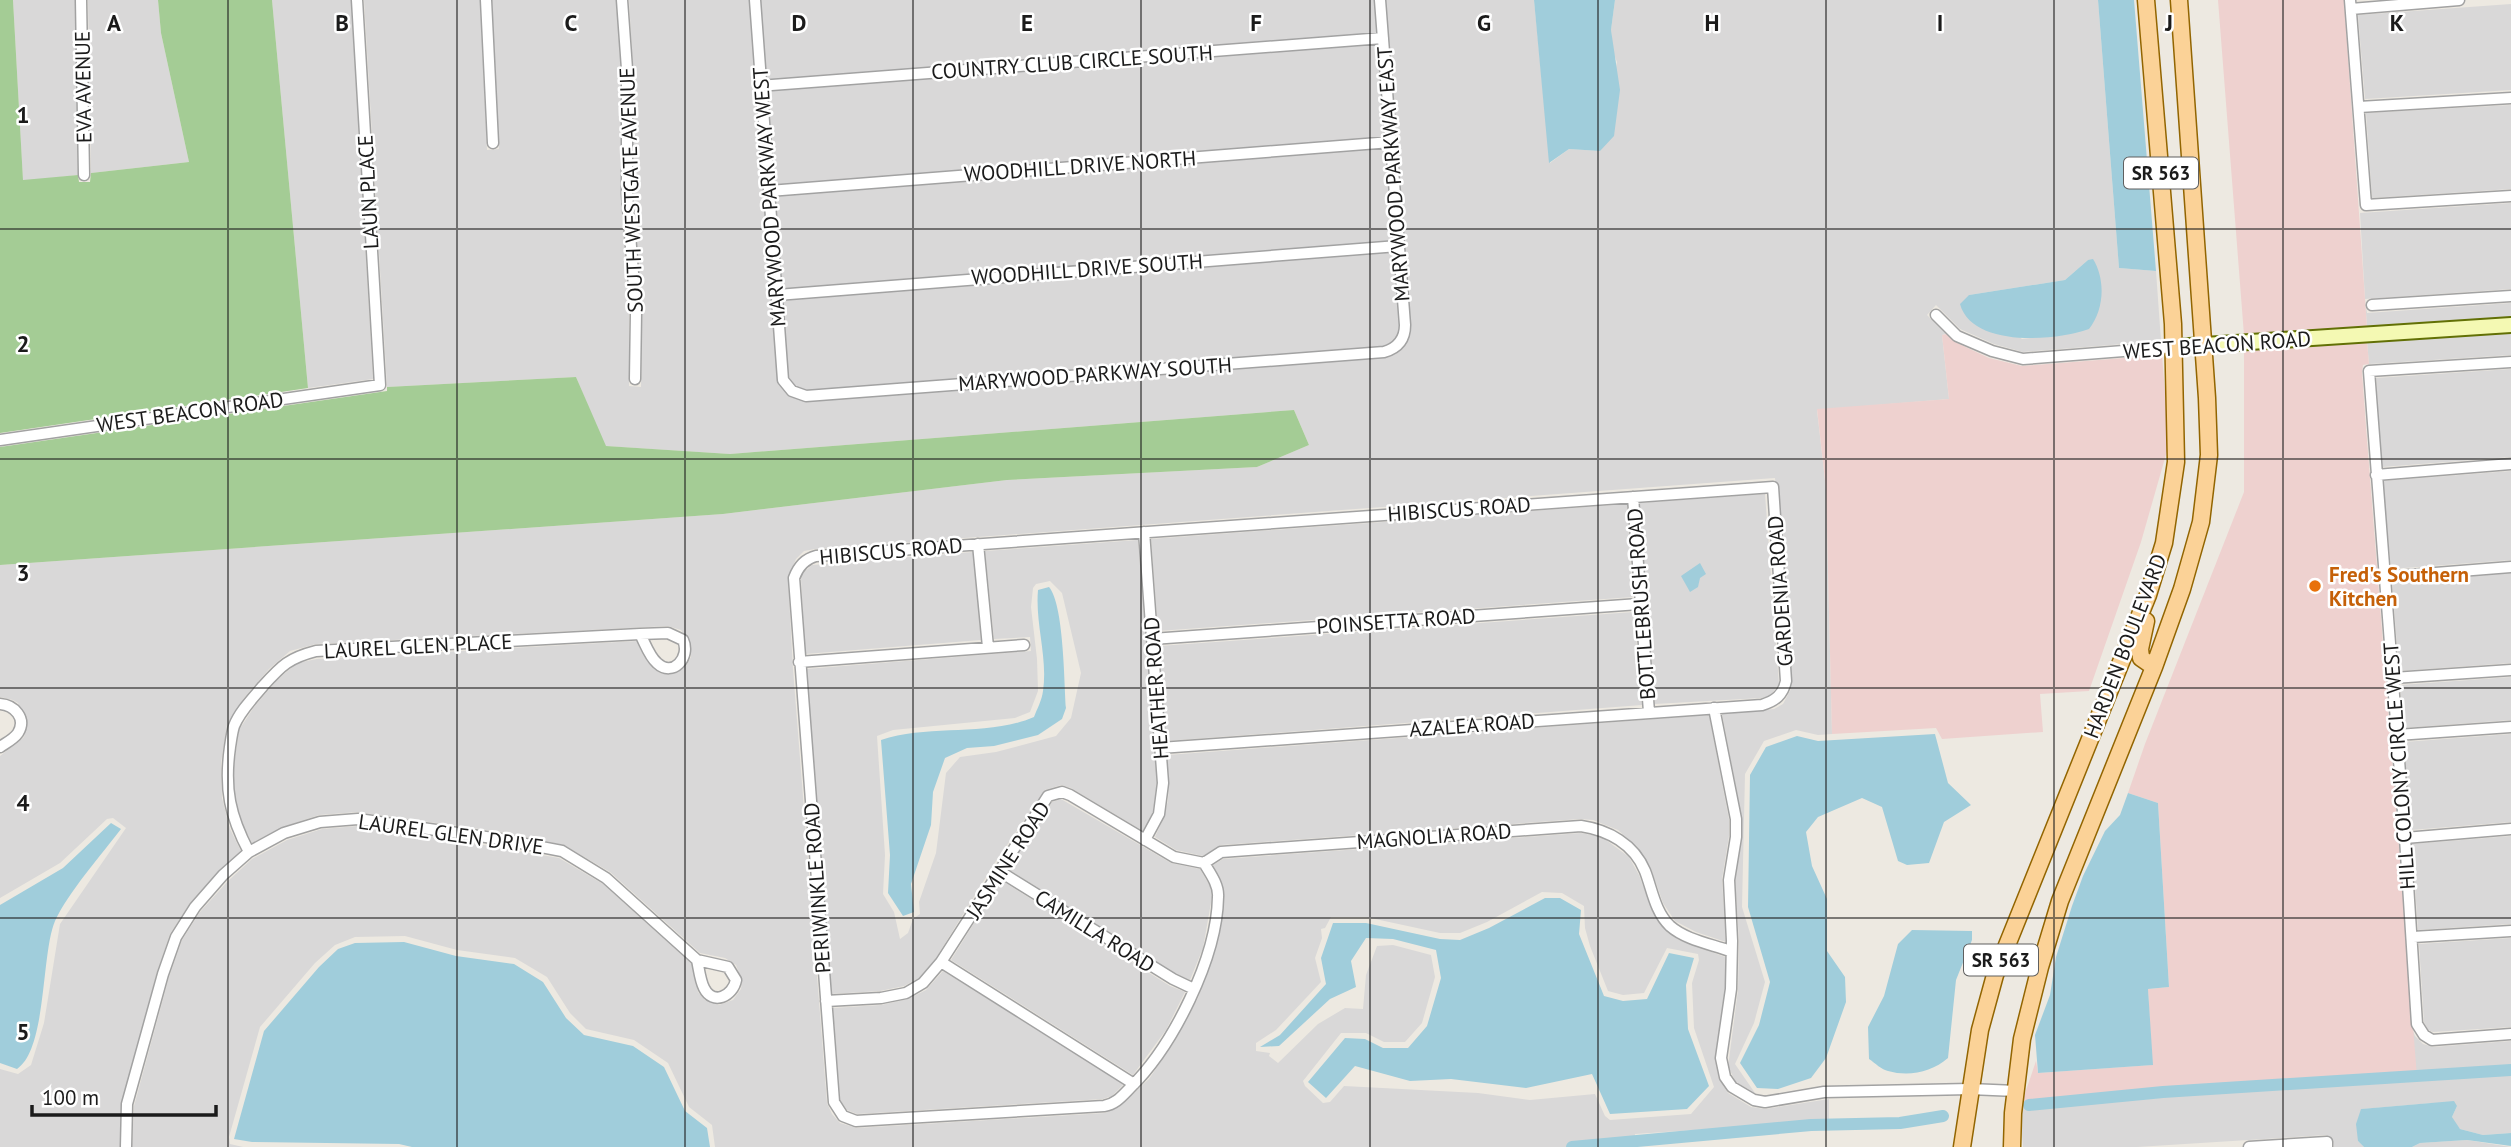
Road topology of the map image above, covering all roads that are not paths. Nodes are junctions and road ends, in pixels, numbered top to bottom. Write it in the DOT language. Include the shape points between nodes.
graph roads {
  1 [pos="81,0"];
  2 [pos="358,0"];
  3 [pos="486,0"];
  4 [pos="622,0"];
  5 [pos="755,0"];
  6 [pos="1380,0"];
  7 [pos="2146,0"];
  8 [pos="2179,0"];
  9 [pos="2459,0"];
  10 [pos="2350,4"];
  11 [pos="1384,37"];
  12 [pos="761,86"];
  13 [pos="2511,97"];
  14 [pos="2359,107"];
  15 [pos="1391,142"];
  16 [pos="493,143"];
  17 [pos="84,175"];
  18 [pos="769,191"];
  19 [pos="2511,196"];
  20 [pos="1398,246"];
  21 [pos="776,295"];
  22 [pos="2511,296"];
  23 [pos="2372,305"];
  24 [pos="1936,315"];
  25 [pos="2511,325"];
  26 [pos="2203,345"];
  27 [pos="1398,346"];
  28 [pos="2174,347"];
  29 [pos="2511,362"];
  30 [pos="635,379"];
  31 [pos="380,385"];
  32 [pos="792,391"];
  33 [pos="0,440"];
  34 [pos="2511,464"];
  35 [pos="2376,475"];
  36 [pos="1773,487"];
  37 [pos="1633,496"];
  38 [pos="1144,532"];
  39 [pos="978,544"];
  40 [pos="805,561"];
  41 [pos="2511,567"];
  42 [pos="2385,577"];
  43 [pos="2148,595"];
  44 [pos="1639,604"];
  45 [pos="640,634"];
  46 [pos="1152,639"];
  47 [pos="1024,645"];
  48 [pos="988,647"];
  49 [pos="799,662"];
  50 [pos="2154,667"];
  51 [pos="2511,670"];
  52 [pos="2393,678"];
  53 [pos="1780,694"];
  54 [pos="0,704"];
  55 [pos="1714,708"];
  56 [pos="1649,712"];
  57 [pos="2511,727"];
  58 [pos="2397,736"];
  59 [pos="0,747"];
  60 [pos="1160,748"];
  61 [pos="2511,829"];
  62 [pos="2405,838"];
  63 [pos="1145,840"];
  64 [pos="249,852"];
  65 [pos="1204,863"];
  66 [pos="999,871"];
  67 [pos="2511,931"];
  68 [pos="2413,937"];
  69 [pos="1730,951"];
  70 [pos="697,960"];
  71 [pos="942,962"];
  72 [pos="1194,989"];
  73 [pos="826,1002"];
  74 [pos="2511,1034"];
  75 [pos="1134,1084"];
  76 [pos="1970,1089"];
  77 [pos="2016,1091"];
  78 [pos="126,1147"];
  79 [pos="1962,1147"];
  80 [pos="2012,1147"];
  81 [pos="2249,1147"];
  82 [pos="2327,1147"];
  1 -- 17 [label="street, EVA AVENUE"];
  2 -- 31 [label="street, LAUN PLACE"];
  3 -- 16 [label="street"];
  4 -- 30 [label="street, SOUTH WESTGATE AVENUE"];
  5 -- 12 [label="street, MARYWOOD PARKWAY WEST"];
  6 -- 11 [label="street, MARYWOOD PARKWAY EAST"];
  7 -- 28 [label="main road, HARDEN BOULEVARD / SR 563"];
  8 -- 26 [label="main road, HARDEN BOULEVARD / SR 563"];
  9 -- 10 [label="street"];
  10 -- 14 [label="street"];
  11 -- 12 [label="street, COUNTRY CLUB CIRCLE SOUTH"];
  11 -- 15 [label="street, MARYWOOD PARKWAY EAST"];
  12 -- 18 [label="street, MARYWOOD PARKWAY WEST"];
  13 -- 14 [label="street"];
  14 -- 19 [label="street" via="2366,205"];
  15 -- 18 [label="street, WOODHILL DRIVE NORTH"];
  15 -- 20 [label="street, MARYWOOD PARKWAY EAST"];
  18 -- 21 [label="street, MARYWOOD PARKWAY WEST"];
  20 -- 21 [label="street, WOODHILL DRIVE SOUTH"];
  20 -- 27 [label="street, MARYWOOD PARKWAY EAST" via="1405,332"];
  21 -- 32 [label="street, MARYWOOD PARKWAY WEST" via="783,380"];
  22 -- 23 [label="street"];
  24 -- 28 [label="street, WEST BEACON ROAD" via="1957,335 2023,359"];
  25 -- 26 [label="street, WEST BEACON ROAD"];
  26 -- 28 [label="street, WEST BEACON ROAD"];
  26 -- 50 [label="main road, HARDEN BOULEVARD / SR 563" via="2209,455 2201,522"];
  27 -- 32 [label="street, MARYWOOD PARKWAY SOUTH" via="1384,352 806,396"];
  28 -- 43 [label="main road, HARDEN BOULEVARD / SR 563" via="2176,462 2164,543"];
  29 -- 35 [label="street, HILL COLONY CIRCLE WEST" via="2370,371"];
  31 -- 33 [label="street, WEST BEACON ROAD"];
  34 -- 35 [label="street"];
  35 -- 42 [label="street, HILL COLONY CIRCLE WEST"];
  36 -- 37 [label="street, HIBISCUS ROAD"];
  36 -- 53 [label="street, GARDENIA ROAD" via="1786,681"];
  37 -- 38 [label="street, HIBISCUS ROAD"];
  37 -- 44 [label="street, BOTTLEBRUSH ROAD"];
  38 -- 39 [label="street"];
  38 -- 46 [label="street, HEATHER ROAD"];
  39 -- 40 [label="street, HIBISCUS ROAD" via="816,556"];
  39 -- 48 [label="street"];
  40 -- 49 [label="street, PERIWINKLE ROAD" via="794,578"];
  41 -- 42 [label="street"];
  42 -- 52 [label="street, HILL COLONY CIRCLE WEST"];
  43 -- 50 [label="main road" via="2140,649 2141,658"];
  43 -- 76 [label="main road, HARDEN BOULEVARD / SR 563" via="1995,975"];
  44 -- 46 [label="street, POINSETTA ROAD"];
  44 -- 56 [label="street, BOTTLEBRUSH ROAD"];
  45 -- 45 [label="street, LAUREL GLEN PLACE" via="661,666 673,667 682,661 685,645 678,636"];
  45 -- 64 [label="street, LAUREL GLEN PLACE" via="316,652 294,657 249,702 234,727 228,798"];
  46 -- 60 [label="street, HEATHER ROAD"];
  47 -- 48 [label="street"];
  48 -- 49 [label="street"];
  49 -- 73 [label="street, PERIWINKLE ROAD"];
  50 -- 77 [label="main road, HARDEN BOULEVARD / SR 563" via="2060,901 2022,1039"];
  51 -- 52 [label="street"];
  52 -- 58 [label="street, HILL COLONY CIRCLE WEST"];
  53 -- 55 [label="street, AZALEA ROAD" via="1762,705"];
  54 -- 59 [label="street" via="15,709 21,721 18,734"];
  55 -- 56 [label="street, AZALEA ROAD"];
  55 -- 69 [label="street" via="1736,819 1728,880"];
  56 -- 60 [label="street, AZALEA ROAD"];
  57 -- 58 [label="street"];
  58 -- 62 [label="street, HILL COLONY CIRCLE WEST"];
  60 -- 63 [label="street, HEATHER ROAD" via="1162,799"];
  61 -- 62 [label="street"];
  62 -- 68 [label="street, HILL COLONY CIRCLE WEST"];
  63 -- 65 [label="street, JASMINE ROAD" via="1174,857"];
  63 -- 66 [label="street, JASMINE ROAD" via="1070,795 1054,793"];
  64 -- 70 [label="street, LAUREL GLEN DRIVE" via="320,822 358,819 562,851 606,878"];
  64 -- 78 [label="street, LAUREL GLEN DRIVE" via="195,907 176,937 127,1104"];
  65 -- 69 [label="street, MAGNOLIA ROAD" via="1221,852 1592,827 1616,837 1633,852 1671,927"];
  65 -- 72 [label="street" via="1219,897 1209,951"];
  66 -- 71 [label="street, JASMINE ROAD"];
  66 -- 72 [label="street, CAMILLA ROAD"];
  67 -- 68 [label="street"];
  68 -- 74 [label="street, HILL COLONY CIRCLE WEST" via="2417,1024 2424,1035 2432,1040"];
  69 -- 76 [label="street" via="1731,989 1721,1058 1732,1087 1742,1095 1765,1102 1824,1092"];
  70 -- 70 [label="street, LAUREL GLEN DRIVE" via="708,994 718,998 733,990 734,975 728,967"];
  71 -- 73 [label="street, JASMINE ROAD" via="923,984 906,993"];
  71 -- 75 [label="street"];
  72 -- 75 [label="street" via="1171,1034"];
  73 -- 75 [label="street, PERIWINKLE ROAD" via="834,1102 840,1113 856,1121 1104,1106"];
  76 -- 77 [label="street"];
  76 -- 79 [label="main road, HARDEN BOULEVARD / SR 563"];
  77 -- 80 [label="main road, HARDEN BOULEVARD / SR 563"];
  81 -- 82 [label="street" via="2327,1142"];
}
